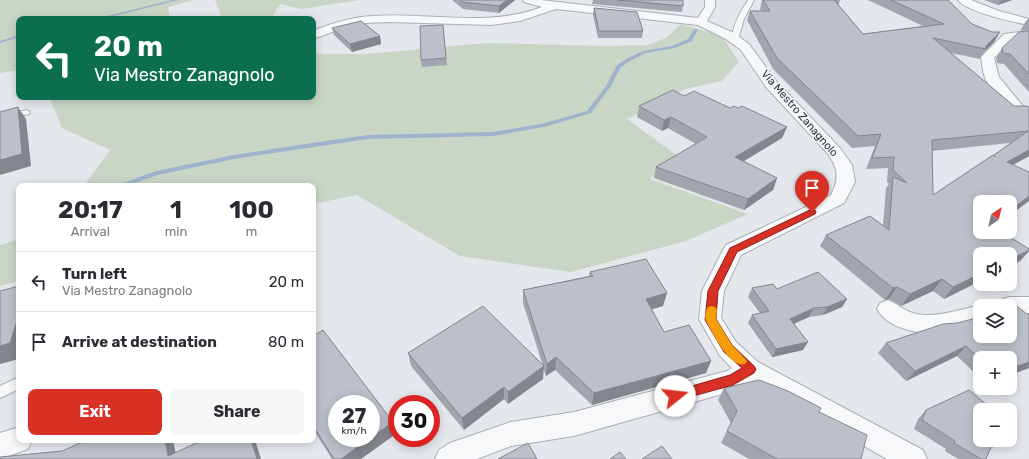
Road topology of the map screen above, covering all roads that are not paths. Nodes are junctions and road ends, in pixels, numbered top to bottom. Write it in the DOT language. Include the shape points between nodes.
graph roads {
  1 [pos="528,0"];
  2 [pos="710,0"];
  3 [pos="751,0"];
  4 [pos="963,0"];
  5 [pos="556,6"];
  6 [pos="701,22"];
  7 [pos="1029,22"];
  8 [pos="316,34"];
  9 [pos="1029,35"];
  10 [pos="735,40"];
  11 [pos="26,112"];
  12 [pos="1029,117"];
  13 [pos="0,119"];
  14 [pos="1029,305"];
  15 [pos="1017,306"];
  16 [pos="888,308"];
  17 [pos="973,316"];
  18 [pos="750,369"];
  19 [pos="16,384"];
  20 [pos="0,392"];
  21 [pos="16,441"];
  22 [pos="0,446"];
  23 [pos="449,459"];
  24 [pos="913,459"];
  1 -- 5 [label="street, Via Mestro Zanagnolo"];
  2 -- 6 [label="street" via="710,7"];
  3 -- 10 [label="lane" via="743,10"];
  4 -- 7 [label="street" via="1004,16"];
  5 -- 6 [label="street, Via Mestro Zanagnolo"];
  5 -- 8 [label="street" via="510,20 484,22 370,19"];
  6 -- 10 [label="street, Via Mestro Zanagnolo"];
  9 -- 12 [label="street" via="1008,37 987,57 992,78 1017,108"];
  10 -- 18 [label="street, Via Mestro Zanagnolo" via="745,47 771,84 834,151 844,165 846,182 838,199 734,250 713,291 710,320 728,348"];
  11 -- 13 [label="lane"];
  14 -- 15 [label="street"];
  16 -- 17 [label="street" via="906,321 938,324"];
  18 -- 23 [label="street" via="733,380 574,424 511,434 460,452"];
  18 -- 24 [label="street, Via Mestro Zanagnolo"];
  19 -- 20 [label="lane"];
  21 -- 22 [label="street"];
}
